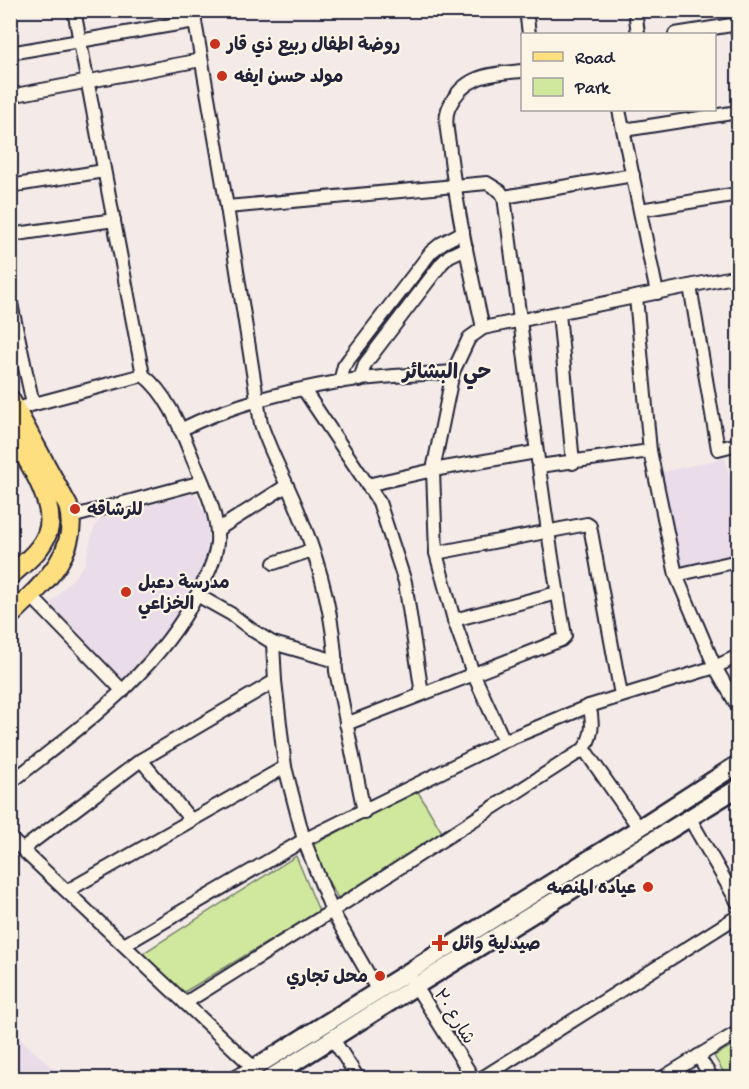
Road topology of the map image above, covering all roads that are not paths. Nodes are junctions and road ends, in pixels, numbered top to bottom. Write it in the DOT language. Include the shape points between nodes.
graph roads {
  1 [pos="74,10"];
  2 [pos="526,10"];
  3 [pos="635,10"];
  4 [pos="736,10"];
  5 [pos="194,16"];
  6 [pos="738,25"];
  7 [pos="529,33"];
  8 [pos="638,33"];
  9 [pos="682,33"];
  10 [pos="80,41"];
  11 [pos="10,53"];
  12 [pos="201,60"];
  13 [pos="521,71"];
  14 [pos="87,82"];
  15 [pos="10,96"];
  16 [pos="620,111"];
  17 [pos="738,112"];
  18 [pos="624,130"];
  19 [pos="104,171"];
  20 [pos="633,175"];
  21 [pos="454,185"];
  22 [pos="10,186"];
  23 [pos="738,194"];
  24 [pos="504,197"];
  25 [pos="227,207"];
  26 [pos="640,210"];
  27 [pos="114,220"];
  28 [pos="463,232"];
  29 [pos="10,235"];
  30 [pos="466,248"];
  31 [pos="738,276"];
  32 [pos="690,286"];
  33 [pos="657,293"];
  34 [pos="636,297"];
  35 [pos="10,299"];
  36 [pos="559,313"];
  37 [pos="521,320"];
  38 [pos="483,328"];
  39 [pos="453,372"];
  40 [pos="143,375"];
  41 [pos="360,380"];
  42 [pos="340,382"];
  43 [pos="304,390"];
  44 [pos="257,402"];
  45 [pos="20,404"];
  46 [pos="180,429"];
  47 [pos="10,431"];
  48 [pos="738,444"];
  49 [pos="650,451"];
  50 [pos="536,452"];
  51 [pos="573,463"];
  52 [pos="539,466"];
  53 [pos="433,470"];
  54 [pos="202,482"];
  55 [pos="368,485"];
  56 [pos="286,486"];
  57 [pos="71,517"];
  58 [pos="217,530"];
  59 [pos="548,532"];
  60 [pos="312,550"];
  61 [pos="436,553"];
  62 [pos="738,561"];
  63 [pos="274,563"];
  64 [pos="676,575"];
  65 [pos="10,576"];
  66 [pos="557,593"];
  67 [pos="197,595"];
  68 [pos="31,596"];
  69 [pos="10,616"];
  70 [pos="453,620"];
  71 [pos="273,643"];
  72 [pos="738,656"];
  73 [pos="336,661"];
  74 [pos="716,667"];
  75 [pos="473,673"];
  76 [pos="275,681"];
  77 [pos="123,691"];
  78 [pos="422,694"];
  79 [pos="621,695"];
  80 [pos="589,706"];
  81 [pos="738,707"];
  82 [pos="346,724"];
  83 [pos="504,741"];
  84 [pos="584,749"];
  85 [pos="141,760"];
  86 [pos="738,764"];
  87 [pos="285,767"];
  88 [pos="10,783"];
  89 [pos="738,788"];
  90 [pos="364,812"];
  91 [pos="690,819"];
  92 [pos="191,820"];
  93 [pos="639,828"];
  94 [pos="10,838"];
  95 [pos="304,840"];
  96 [pos="22,849"];
  97 [pos="67,891"];
  98 [pos="738,903"];
  99 [pos="332,911"];
  100 [pos="738,916"];
  101 [pos="124,945"];
  102 [pos="411,979"];
  103 [pos="378,991"];
  104 [pos="185,1003"];
  105 [pos="738,1032"];
  106 [pos="333,1040"];
  107 [pos="698,1056"];
  108 [pos="254,1068"];
  109 [pos="238,1078"];
  110 [pos="270,1078"];
  111 [pos="358,1078"];
  112 [pos="473,1078"];
  113 [pos="482,1078"];
  114 [pos="662,1078"];
  115 [pos="712,1078"];
  1 -- 10 [label="street"];
  2 -- 7 [label="street"];
  3 -- 8 [label="street"];
  4 -- 6 [label="street"];
  5 -- 10 [label="street"];
  5 -- 12 [label="street"];
  6 -- 9 [label="street"];
  10 -- 11 [label="street"];
  10 -- 14 [label="street"];
  12 -- 14 [label="street"];
  12 -- 25 [label="street"];
  13 -- 21 [label="street" via="480,76 452,101 446,117"];
  14 -- 15 [label="street"];
  14 -- 19 [label="street"];
  16 -- 18 [label="street"];
  17 -- 18 [label="street"];
  18 -- 20 [label="street"];
  19 -- 22 [label="street"];
  19 -- 27 [label="street"];
  20 -- 24 [label="street"];
  20 -- 26 [label="street"];
  21 -- 24 [label="street" via="487,183"];
  21 -- 25 [label="street"];
  21 -- 28 [label="street"];
  23 -- 26 [label="street"];
  24 -- 37 [label="street"];
  25 -- 44 [label="street"];
  26 -- 33 [label="street"];
  27 -- 29 [label="street"];
  27 -- 40 [label="street"];
  28 -- 30 [label="street"];
  28 -- 42 [label="street" via="431,252 344,366"];
  30 -- 38 [label="street"];
  30 -- 41 [label="street" via="442,262 365,364"];
  31 -- 32 [label="street"];
  32 -- 33 [label="street"];
  32 -- 48 [label="street" via="718,449"];
  33 -- 34 [label="street"];
  34 -- 36 [label="street"];
  34 -- 49 [label="street"];
  35 -- 45 [label="street"];
  36 -- 37 [label="street"];
  36 -- 51 [label="street"];
  37 -- 38 [label="street"];
  37 -- 50 [label="street"];
  38 -- 39 [label="street" via="469,338"];
  39 -- 41 [label="street"];
  39 -- 53 [label="street"];
  40 -- 45 [label="street"];
  40 -- 46 [label="street" via="161,392"];
  41 -- 42 [label="street"];
  42 -- 43 [label="street"];
  43 -- 44 [label="street"];
  43 -- 55 [label="street"];
  44 -- 46 [label="street"];
  44 -- 56 [label="street" via="261,424"];
  45 -- 57 [label="main road"];
  46 -- 54 [label="street"];
  47 -- 65 [label="main road" via="47,501 49,516 48,534 35,553"];
  49 -- 51 [label="street"];
  49 -- 64 [label="street"];
  50 -- 52 [label="street"];
  50 -- 53 [label="street"];
  51 -- 52 [label="street"];
  52 -- 59 [label="street"];
  53 -- 55 [label="street"];
  53 -- 61 [label="street"];
  54 -- 57 [label="street"];
  54 -- 58 [label="street"];
  55 -- 78 [label="street" via="380,502 405,582"];
  56 -- 58 [label="street"];
  56 -- 60 [label="street"];
  57 -- 68 [label="main road" via="63,559"];
  58 -- 67 [label="street" via="215,555"];
  59 -- 61 [label="street"];
  59 -- 66 [label="street"];
  59 -- 79 [label="street" via="587,524 592,530"];
  60 -- 63 [label="street"];
  60 -- 73 [label="street" via="326,590"];
  61 -- 70 [label="street"];
  62 -- 64 [label="street"];
  64 -- 74 [label="street"];
  66 -- 70 [label="street"];
  66 -- 75 [label="street" via="564,639"];
  67 -- 71 [label="street"];
  67 -- 77 [label="street" via="160,652"];
  68 -- 69 [label="main road"];
  68 -- 77 [label="street"];
  70 -- 75 [label="street"];
  71 -- 73 [label="street"];
  71 -- 76 [label="street"];
  72 -- 74 [label="street"];
  73 -- 82 [label="street"];
  74 -- 79 [label="street"];
  74 -- 81 [label="street"];
  75 -- 78 [label="street"];
  75 -- 83 [label="street"];
  76 -- 85 [label="street"];
  76 -- 87 [label="street"];
  77 -- 88 [label="street"];
  78 -- 82 [label="street"];
  79 -- 80 [label="street"];
  80 -- 83 [label="street"];
  80 -- 84 [label="street" via="592,733"];
  82 -- 90 [label="street"];
  83 -- 90 [label="street"];
  84 -- 93 [label="street"];
  84 -- 99 [label="street"];
  85 -- 92 [label="street"];
  85 -- 96 [label="street"];
  86 -- 93 [label="street"];
  87 -- 92 [label="street"];
  87 -- 95 [label="street"];
  89 -- 91 [label="street"];
  90 -- 95 [label="street"];
  91 -- 98 [label="street"];
  91 -- 102 [label="street"];
  92 -- 97 [label="street"];
  93 -- 102 [label="street"];
  94 -- 96 [label="street"];
  95 -- 99 [label="street"];
  95 -- 101 [label="street"];
  96 -- 97 [label="street"];
  97 -- 101 [label="street"];
  99 -- 103 [label="street"];
  99 -- 104 [label="street"];
  100 -- 113 [label="street"];
  101 -- 104 [label="street"];
  102 -- 103 [label="street"];
  102 -- 106 [label="street"];
  102 -- 112 [label="street, شارع ٣٠"];
  103 -- 108 [label="street"];
  104 -- 108 [label="street"];
  105 -- 107 [label="street"];
  106 -- 110 [label="street"];
  106 -- 111 [label="street"];
  107 -- 114 [label="street"];
  107 -- 115 [label="street"];
  108 -- 109 [label="street"];
}
